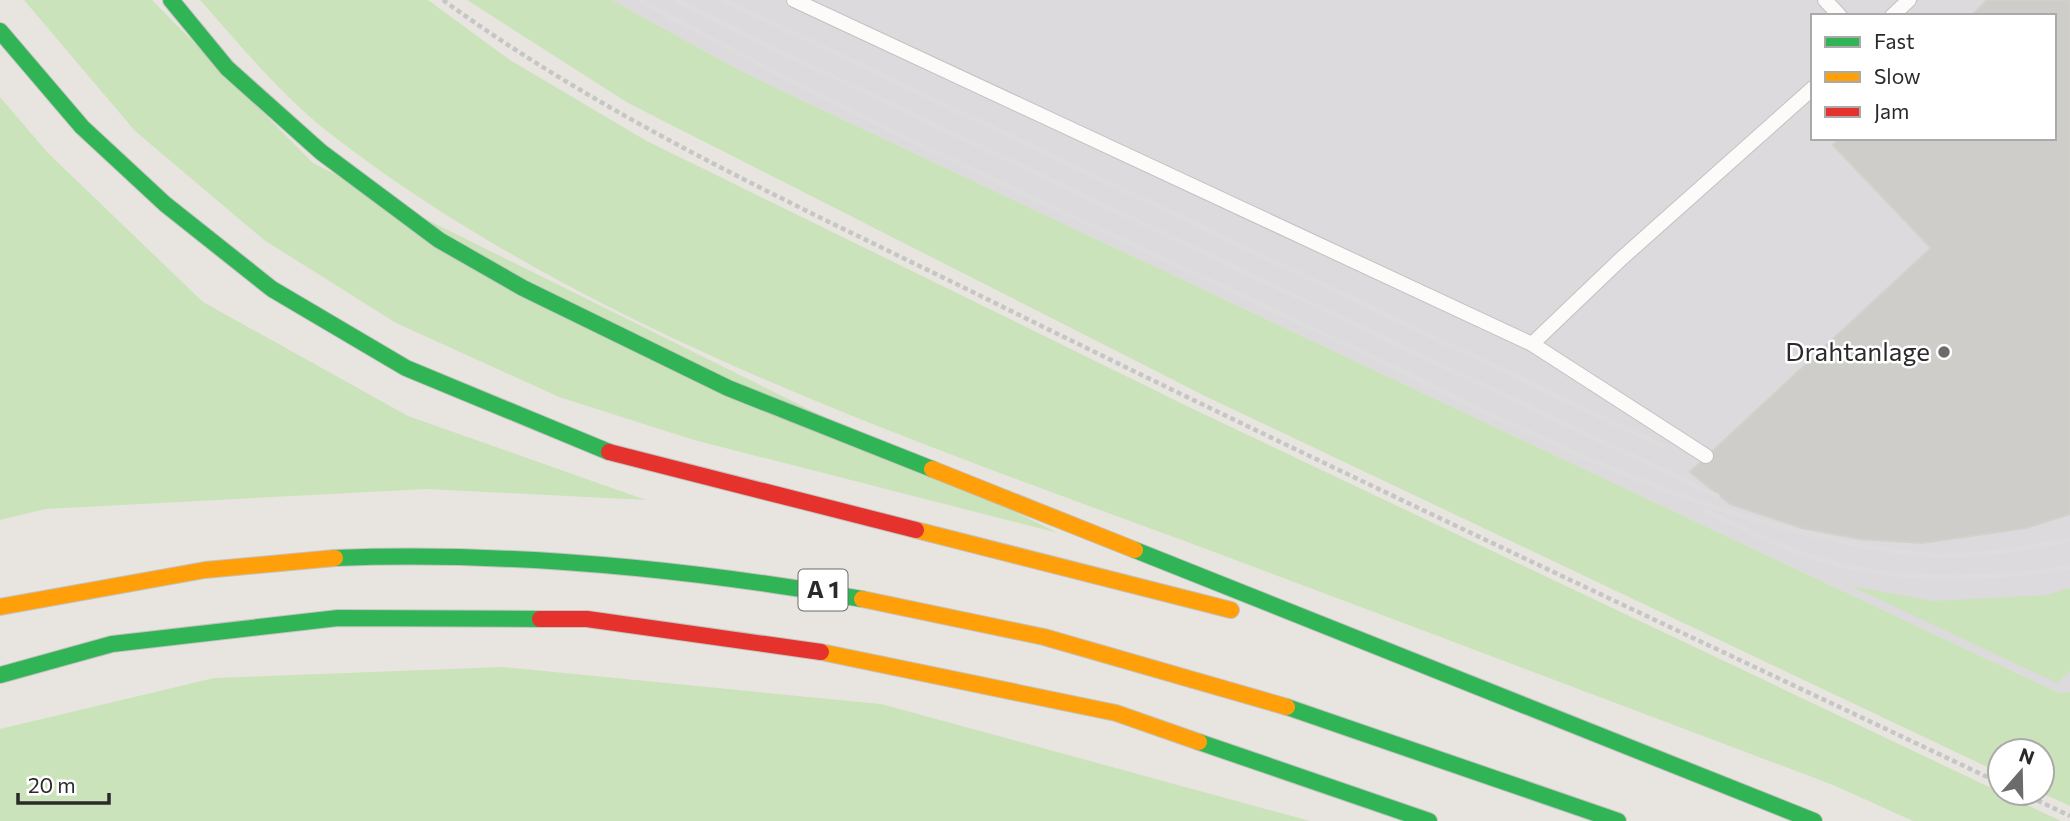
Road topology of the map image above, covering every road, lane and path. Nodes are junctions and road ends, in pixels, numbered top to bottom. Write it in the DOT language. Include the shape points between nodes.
graph roads {
  1 [pos="171,0"];
  2 [pos="443,0"];
  3 [pos="794,0"];
  4 [pos="1825,0"];
  5 [pos="1909,0"];
  6 [pos="1838,14"];
  7 [pos="1894,14"];
  8 [pos="0,31"];
  9 [pos="1811,90"];
  10 [pos="1532,344"];
  11 [pos="1706,456"];
  12 [pos="0,607"];
  13 [pos="1372,647"];
  14 [pos="0,675"];
  15 [pos="1986,776"];
  16 [pos="2051,807"];
  17 [pos="2070,816"];
  18 [pos="1429,821"];
  19 [pos="1618,821"];
  20 [pos="1814,821"];
  1 -- 13 [label="highway" via="227,68 321,152 439,240 523,288 729,388"];
  2 -- 15 [label="path" via="516,53 647,131 1194,402"];
  3 -- 10 [label="lane"];
  4 -- 6 [label="lane"];
  5 -- 7 [label="lane"];
  8 -- 13 [label="highway" via="82,127 165,204 272,289 406,368 606,451"];
  9 -- 10 [label="lane"];
  10 -- 11 [label="lane"];
  12 -- 19 [label="highway, A 1" via="104,584 332,558 549,558 694,570 834,592 1128,656 1301,709"];
  13 -- 20 [label="highway"];
  14 -- 18 [label="highway" via="112,645 338,618 587,619 824,652 1116,713"];
  16 -- 17 [label="path"];
}
